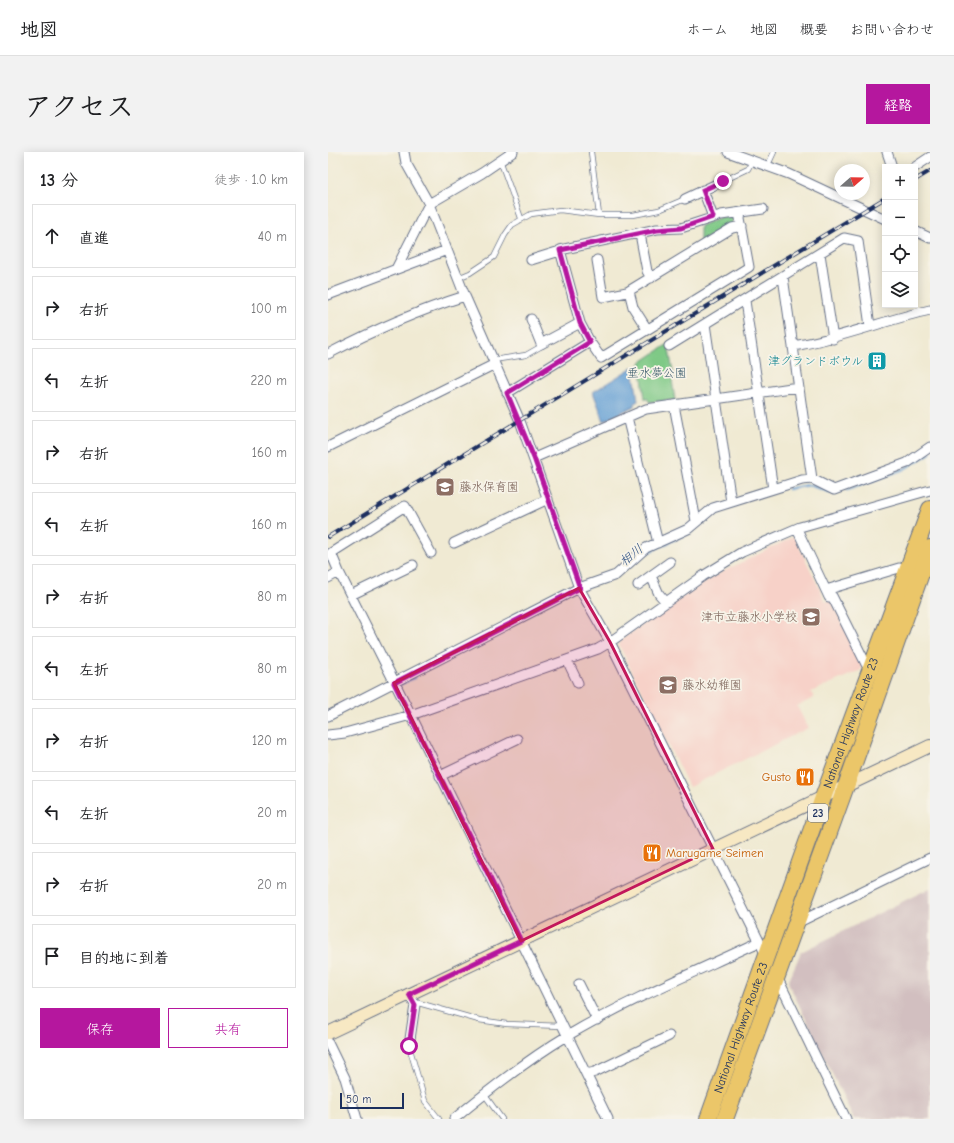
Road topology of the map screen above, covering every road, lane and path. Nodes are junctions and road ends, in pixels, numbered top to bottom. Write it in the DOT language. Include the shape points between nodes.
graph roads {
  1 [pos="404,152"];
  2 [pos="513,152"];
  3 [pos="591,152"];
  4 [pos="728,152"];
  5 [pos="887,152"];
  6 [pos="772,153"];
  7 [pos="930,158"];
  8 [pos="500,160"];
  9 [pos="752,161"];
  10 [pos="891,164"];
  11 [pos="918,165"];
  12 [pos="767,167"];
  13 [pos="723,181"];
  14 [pos="703,190"];
  15 [pos="685,199"];
  16 [pos="429,204"];
  17 [pos="763,209"];
  18 [pos="741,212"];
  19 [pos="599,215"];
  20 [pos="713,217"];
  21 [pos="882,217"];
  22 [pos="522,218"];
  23 [pos="742,226"];
  24 [pos="918,232"];
  25 [pos="640,234"];
  26 [pos="930,238"];
  27 [pos="447,250"];
  28 [pos="560,251"];
  29 [pos="820,254"];
  30 [pos="531,260"];
  31 [pos="597,260"];
  32 [pos="396,269"];
  33 [pos="783,277"];
  34 [pos="458,278"];
  35 [pos="651,278"];
  36 [pos="629,291"];
  37 [pos="328,295"];
  38 [pos="465,296"];
  39 [pos="744,301"];
  40 [pos="930,310"];
  41 [pos="531,318"];
  42 [pos="580,323"];
  43 [pos="705,324"];
  44 [pos="870,326"];
  45 [pos="647,329"];
  46 [pos="833,339"];
  47 [pos="590,342"];
  48 [pos="542,344"];
  49 [pos="669,346"];
  50 [pos="793,346"];
  51 [pos="328,354"];
  52 [pos="494,362"];
  53 [pos="798,387"];
  54 [pos="507,393"];
  55 [pos="759,393"];
  56 [pos="716,399"];
  57 [pos="674,405"];
  58 [pos="627,417"];
  59 [pos="328,447"];
  60 [pos="930,447"];
  61 [pos="534,458"];
  62 [pos="812,480"];
  63 [pos="773,489"];
  64 [pos="930,490"];
  65 [pos="548,499"];
  66 [pos="731,502"];
  67 [pos="930,508"];
  68 [pos="696,521"];
  69 [pos="797,529"];
  70 [pos="454,542"];
  71 [pos="658,543"];
  72 [pos="930,548"];
  73 [pos="431,553"];
  74 [pos="670,562"];
  75 [pos="928,563"];
  76 [pos="413,566"];
  77 [pos="908,570"];
  78 [pos="339,572"];
  79 [pos="651,576"];
  80 [pos="328,578"];
  81 [pos="638,585"];
  82 [pos="826,590"];
  83 [pos="581,591"];
  84 [pos="351,595"];
  85 [pos="666,602"];
  86 [pos="610,642"];
  87 [pos="566,660"];
  88 [pos="866,664"];
  89 [pos="578,683"];
  90 [pos="395,686"];
  91 [pos="411,715"];
  92 [pos="328,716"];
  93 [pos="328,735"];
  94 [pos="517,739"];
  95 [pos="930,746"];
  96 [pos="440,776"];
  97 [pos="846,786"];
  98 [pos="824,795"];
  99 [pos="713,849"];
  100 [pos="930,858"];
  101 [pos="795,924"];
  102 [pos="521,941"];
  103 [pos="759,942"];
  104 [pos="767,957"];
  105 [pos="776,977"];
  106 [pos="579,984"];
  107 [pos="411,998"];
  108 [pos="597,1020"];
  109 [pos="562,1026"];
  110 [pos="328,1032"];
  111 [pos="567,1036"];
  112 [pos="669,1036"];
  113 [pos="328,1043"];
  114 [pos="409,1046"];
  115 [pos="586,1074"];
  116 [pos="484,1094"];
  117 [pos="357,1119"];
  118 [pos="439,1119"];
  119 [pos="454,1119"];
  120 [pos="502,1119"];
  121 [pos="608,1119"];
  122 [pos="708,1119"];
  123 [pos="725,1119"];
  124 [pos="846,1119"];
  1 -- 16 [label="street" via="410,171"];
  2 -- 8 [label="street"];
  3 -- 19 [label="lane"];
  4 -- 9 [label="street"];
  5 -- 10 [label="street"];
  6 -- 12 [label="lane"];
  7 -- 11 [label="street"];
  8 -- 16 [label="street"];
  8 -- 22 [label="lane"];
  9 -- 12 [label="street"];
  9 -- 13 [label="lane" via="748,169"];
  12 -- 21 [label="street" via="789,174"];
  13 -- 14 [label="street"];
  14 -- 15 [label="street"];
  14 -- 20 [label="street"];
  15 -- 19 [label="lane" via="648,212 625,216"];
  16 -- 27 [label="street"];
  16 -- 32 [label="street"];
  17 -- 18 [label="street"];
  18 -- 20 [label="street"];
  18 -- 23 [label="street"];
  19 -- 22 [label="lane" via="560,210 538,212"];
  20 -- 25 [label="street" via="681,228"];
  22 -- 34 [label="lane" via="509,229 494,256"];
  23 -- 35 [label="street" via="732,228"];
  23 -- 45 [label="street" via="749,267"];
  24 -- 26 [label="street"];
  25 -- 28 [label="street"];
  25 -- 35 [label="street" via="647,271"];
  27 -- 32 [label="street"];
  27 -- 34 [label="street"];
  28 -- 30 [label="street"];
  28 -- 42 [label="street"];
  29 -- 33 [label="street"];
  29 -- 44 [label="street" via="844,238 858,241"];
  29 -- 46 [label="street"];
  31 -- 36 [label="street" via="603,297"];
  32 -- 37 [label="street"];
  33 -- 39 [label="street"];
  33 -- 50 [label="street"];
  34 -- 38 [label="street"];
  35 -- 36 [label="street"];
  36 -- 45 [label="street" via="633,307"];
  38 -- 51 [label="street" via="375,330"];
  38 -- 52 [label="street"];
  39 -- 43 [label="street"];
  39 -- 55 [label="street"];
  40 -- 44 [label="street"];
  41 -- 48 [label="street"];
  42 -- 47 [label="street"];
  42 -- 48 [label="street"];
  43 -- 49 [label="street"];
  43 -- 56 [label="street"];
  44 -- 46 [label="street"];
  45 -- 47 [label="street" via="601,358"];
  46 -- 50 [label="street"];
  47 -- 54 [label="street"];
  48 -- 52 [label="lane" via="540,348 526,354"];
  50 -- 53 [label="street"];
  52 -- 54 [label="street"];
  52 -- 59 [label="street"];
  53 -- 55 [label="street"];
  53 -- 62 [label="street"];
  54 -- 61 [label="street"];
  55 -- 56 [label="street"];
  55 -- 63 [label="street"];
  56 -- 57 [label="street"];
  56 -- 66 [label="street"];
  57 -- 58 [label="street" via="646,409"];
  57 -- 68 [label="street"];
  58 -- 61 [label="street"];
  58 -- 71 [label="street"];
  60 -- 62 [label="street" via="907,463 834,490"];
  61 -- 65 [label="street"];
  62 -- 63 [label="street" via="802,480"];
  63 -- 66 [label="street"];
  64 -- 69 [label="street"];
  65 -- 70 [label="street"];
  65 -- 83 [label="street" via="559,538"];
  66 -- 68 [label="street" via="708,510"];
  67 -- 77 [label="highway, National Highway Route 23 / 23"];
  68 -- 71 [label="street" via="683,532"];
  69 -- 82 [label="street"];
  69 -- 85 [label="street" via="742,552"];
  71 -- 83 [label="street" via="646,548 616,575"];
  72 -- 75 [label="highway, National Highway Route 23 / 23"];
  73 -- 78 [label="street" via="405,506 332,553"];
  74 -- 79 [label="street"];
  75 -- 97 [label="highway, National Highway Route 23 / 23"];
  76 -- 84 [label="street"];
  77 -- 82 [label="street" via="899,568"];
  77 -- 98 [label="highway, National Highway Route 23 / 23"];
  78 -- 80 [label="street"];
  78 -- 84 [label="street"];
  79 -- 81 [label="street"];
  79 -- 85 [label="street" via="659,594"];
  82 -- 88 [label="street" via="829,597 832,596"];
  83 -- 86 [label="street"];
  83 -- 90 [label="street"];
  84 -- 90 [label="street"];
  85 -- 86 [label="street"];
  86 -- 87 [label="street"];
  86 -- 99 [label="street"];
  87 -- 89 [label="street"];
  87 -- 91 [label="street"];
  90 -- 91 [label="street"];
  90 -- 92 [label="street"];
  91 -- 93 [label="street"];
  91 -- 96 [label="street"];
  94 -- 96 [label="street"];
  95 -- 97 [label="street"];
  96 -- 102 [label="street"];
  97 -- 98 [label="street"];
  97 -- 101 [label="highway, National Highway Route 23 / 23"];
  98 -- 99 [label="street"];
  98 -- 104 [label="highway, National Highway Route 23 / 23"];
  99 -- 102 [label="street"];
  99 -- 103 [label="street"];
  100 -- 101 [label="street"];
  101 -- 105 [label="highway, National Highway Route 23 / 23"];
  102 -- 107 [label="street"];
  102 -- 109 [label="street"];
  103 -- 104 [label="street"];
  103 -- 108 [label="street"];
  104 -- 105 [label="street"];
  104 -- 122 [label="highway, National Highway Route 23 / 23"];
  105 -- 123 [label="highway, National Highway Route 23 / 23"];
  105 -- 124 [label="street"];
  106 -- 108 [label="street"];
  107 -- 109 [label="lane" via="479,1020"];
  107 -- 110 [label="street"];
  107 -- 114 [label="street"];
  108 -- 111 [label="street"];
  109 -- 111 [label="street"];
  111 -- 115 [label="street"];
  111 -- 116 [label="street" via="522,1065"];
  112 -- 115 [label="street"];
  113 -- 117 [label="street" via="345,1078"];
  114 -- 118 [label="lane" via="425,1101"];
  115 -- 121 [label="street"];
  116 -- 119 [label="street"];
  116 -- 120 [label="lane"];
}
